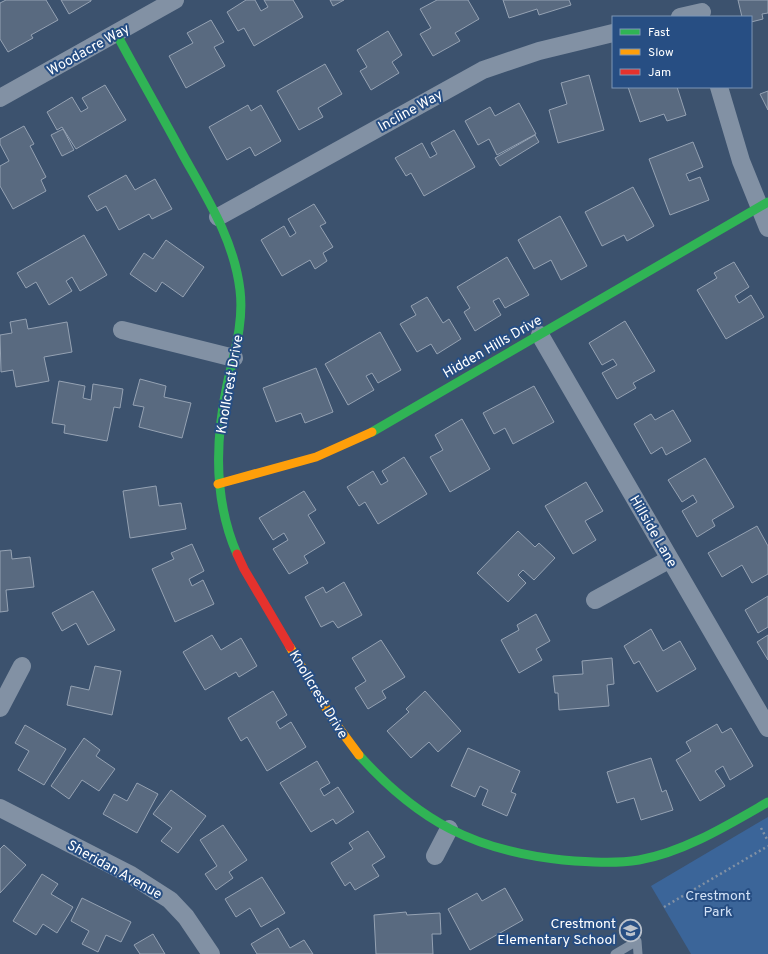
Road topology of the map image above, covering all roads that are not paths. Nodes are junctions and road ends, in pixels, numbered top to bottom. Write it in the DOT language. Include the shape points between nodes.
graph roads {
  1 [pos="175,0"];
  2 [pos="702,10"];
  3 [pos="683,16"];
  4 [pos="116,33"];
  5 [pos="612,33"];
  6 [pos="719,88"];
  7 [pos="0,98"];
  8 [pos="763,205"];
  9 [pos="218,217"];
  10 [pos="768,228"];
  11 [pos="122,330"];
  12 [pos="540,335"];
  13 [pos="234,358"];
  14 [pos="218,484"];
  15 [pos="670,559"];
  16 [pos="595,600"];
  17 [pos="22,666"];
  18 [pos="0,708"];
  19 [pos="768,728"];
  20 [pos="768,802"];
  21 [pos="0,808"];
  22 [pos="449,829"];
  23 [pos="434,856"];
  24 [pos="211,954"];
  25 [pos="615,954"];
  26 [pos="638,954"];
  1 -- 4 [label="street, Woodacre Way"];
  2 -- 3 [label="street"];
  4 -- 7 [label="street, Woodacre Way"];
  4 -- 9 [label="street, Knollcrest Drive"];
  5 -- 9 [label="street, Incline Way" via="539,51 483,70"];
  6 -- 8 [label="street" via="739,153"];
  8 -- 10 [label="street"];
  8 -- 12 [label="street, Hidden Hills Drive"];
  9 -- 13 [label="street, Knollcrest Drive" via="234,258 241,302"];
  11 -- 13 [label="street"];
  12 -- 14 [label="street, Hidden Hills Drive" via="351,443 316,457"];
  12 -- 15 [label="street, Hillside Lane"];
  13 -- 14 [label="street, Knollcrest Drive" via="221,419"];
  14 -- 22 [label="street, Knollcrest Drive" via="223,517 244,569 349,744 398,794 423,814"];
  15 -- 16 [label="street"];
  15 -- 19 [label="street, Hillside Lane"];
  17 -- 18 [label="street"];
  20 -- 22 [label="street, Knollcrest Drive" via="686,845 639,860 595,862 545,859 508,853 472,841"];
  21 -- 24 [label="street, Sheridan Avenue" via="131,875 170,900 186,917"];
  22 -- 23 [label="street"];
  25 -- 26 [label="lane" via="637,941"];
}
